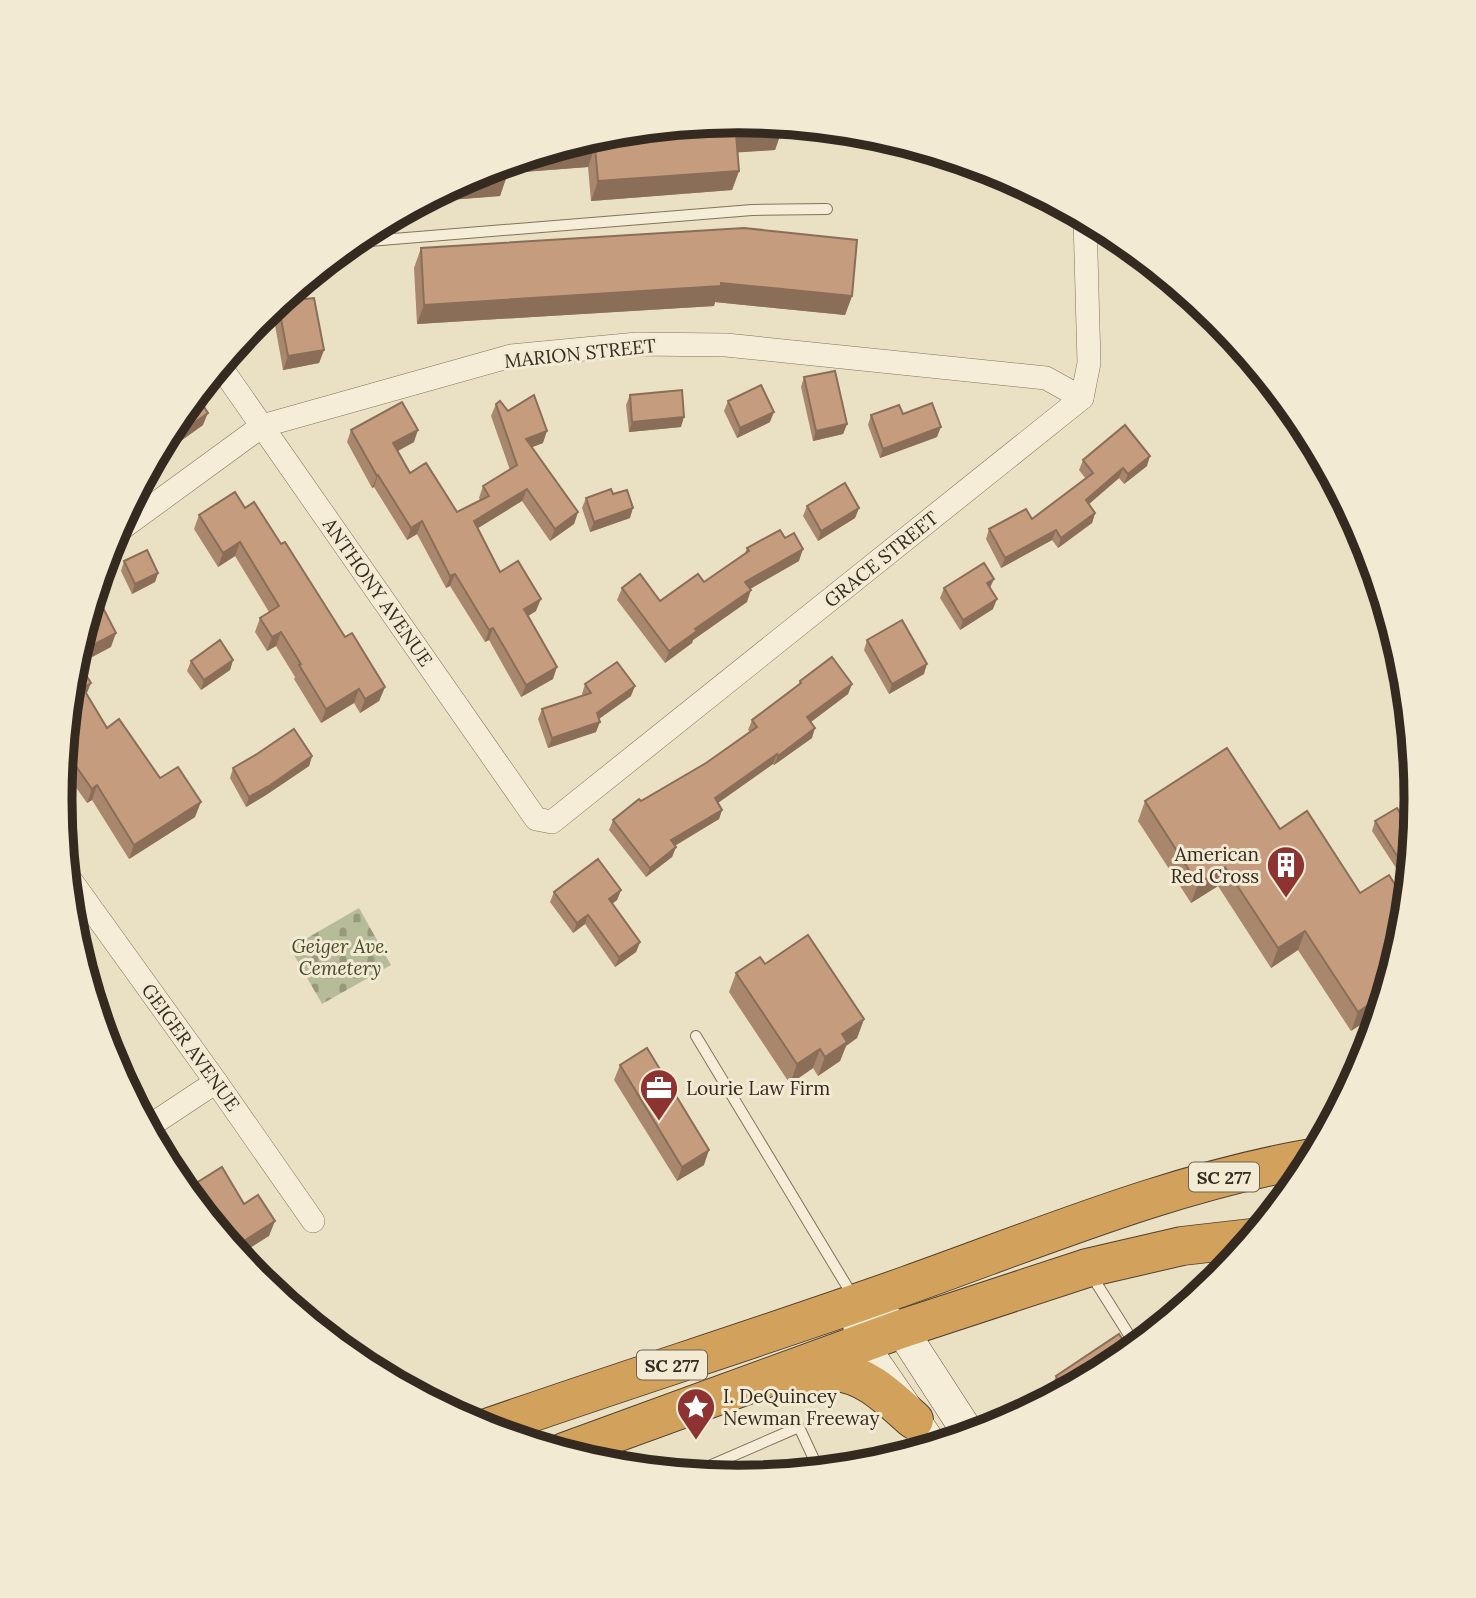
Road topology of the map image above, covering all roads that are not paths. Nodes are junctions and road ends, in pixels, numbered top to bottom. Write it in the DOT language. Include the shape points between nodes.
graph roads {
  1 [pos="827,209"];
  2 [pos="1085,231"];
  3 [pos="375,240"];
  4 [pos="225,374"];
  5 [pos="1082,398"];
  6 [pos="262,426"];
  7 [pos="133,520"];
  8 [pos="536,819"];
  9 [pos="78,890"];
  10 [pos="696,1036"];
  11 [pos="216,1082"];
  12 [pos="155,1122"];
  13 [pos="1297,1161"];
  14 [pos="313,1221"];
  15 [pos="1237,1240"];
  16 [pos="1087,1268"];
  17 [pos="857,1303"];
  18 [pos="901,1329"];
  19 [pos="1131,1337"];
  20 [pos="862,1343"];
  21 [pos="752,1383"];
  22 [pos="503,1422"];
  23 [pos="964,1426"];
  24 [pos="923,1433"];
  25 [pos="581,1446"];
  26 [pos="815,1461"];
  27 [pos="713,1464"];
  1 -- 3 [label="lane" via="752,210"];
  2 -- 5 [label="street" via="1089,363"];
  4 -- 6 [label="street, ANTHONY AVENUE"];
  5 -- 6 [label="street, MARION STREET" via="1046,378 726,345 637,344 511,356"];
  5 -- 8 [label="street, GRACE STREET" via="552,822"];
  6 -- 7 [label="street, MARION STREET"];
  6 -- 8 [label="street, ANTHONY AVENUE"];
  9 -- 11 [label="street, GEIGER AVENUE"];
  10 -- 17 [label="lane"];
  11 -- 12 [label="street"];
  11 -- 14 [label="street, GEIGER AVENUE"];
  13 -- 17 [label="highway, SC 277" via="1138,1203"];
  15 -- 16 [label="highway, SC 277" via="1182,1246"];
  16 -- 18 [label="highway, SC 277"];
  16 -- 19 [label="lane"];
  17 -- 18 [label="main road"];
  17 -- 20 [label="main road"];
  17 -- 22 [label="highway, SC 277"];
  18 -- 20 [label="highway, SC 277"];
  18 -- 23 [label="main road"];
  20 -- 21 [label="highway, SC 277"];
  20 -- 24 [label="main road"];
  21 -- 24 [label="highway" via="831,1372 852,1375 876,1388"];
  21 -- 25 [label="highway, SC 277"];
  26 -- 27 [label="lane" via="799,1427"];
}
